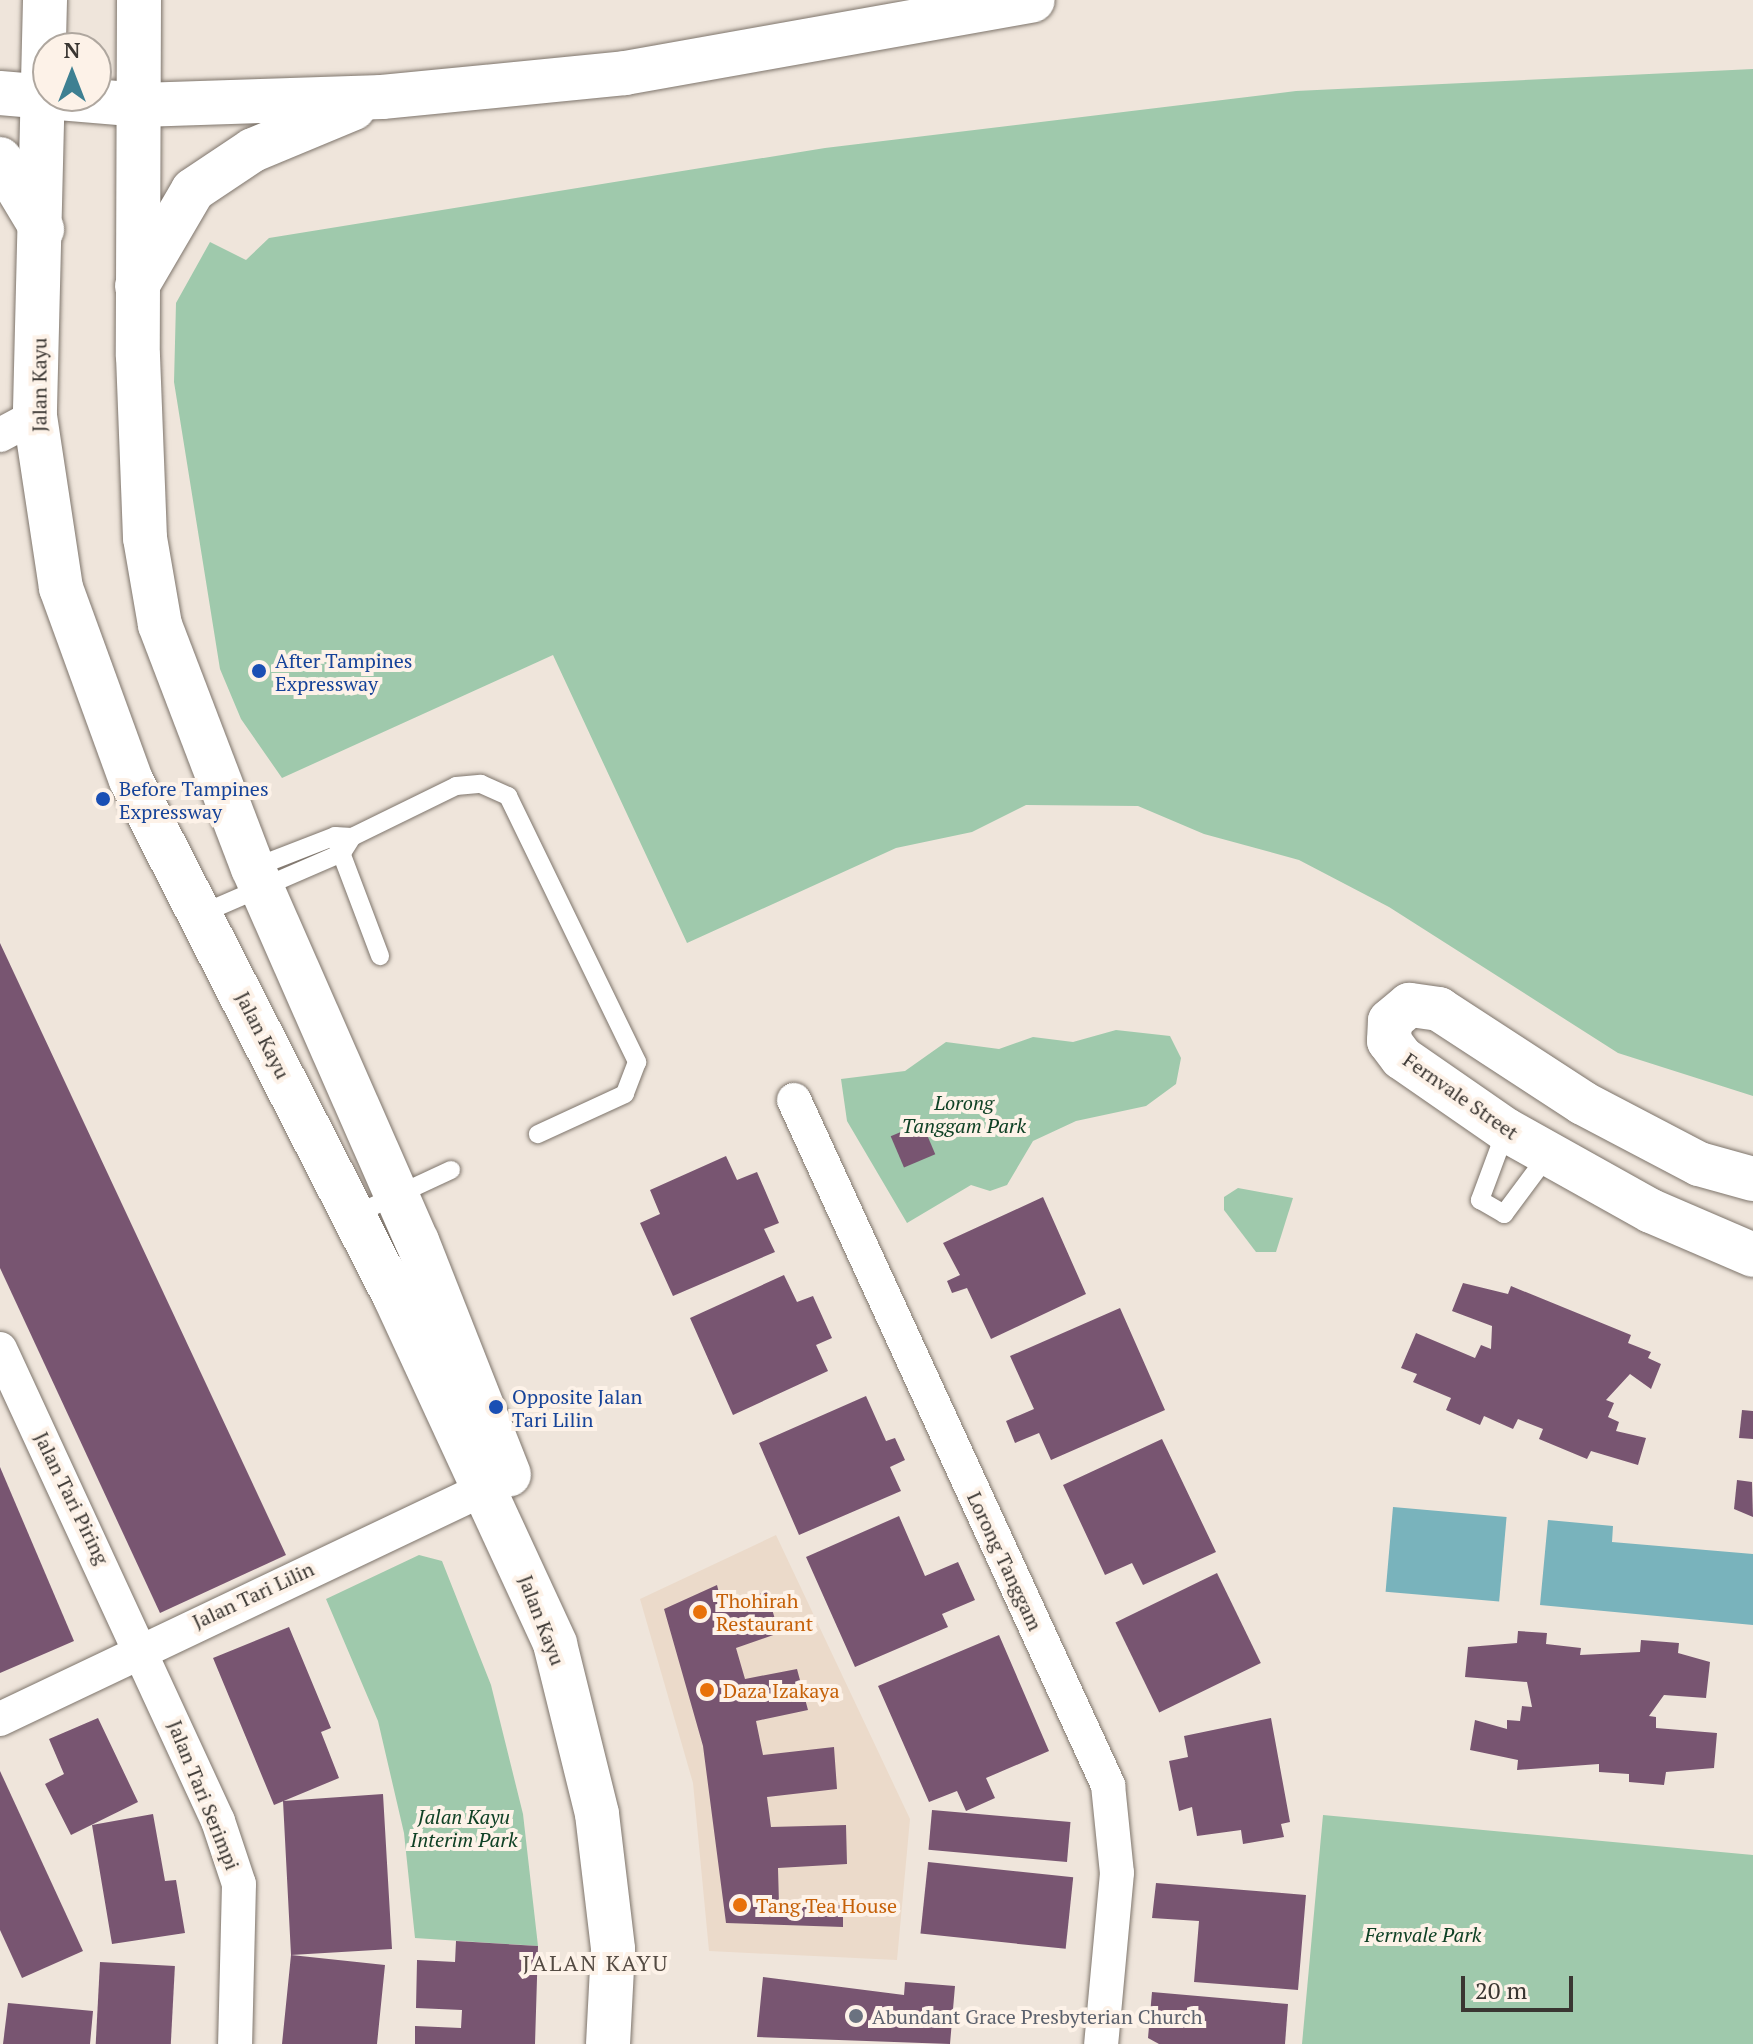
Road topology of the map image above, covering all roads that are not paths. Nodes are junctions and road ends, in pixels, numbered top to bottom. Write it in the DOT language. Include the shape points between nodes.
graph roads {
  1 [pos="45,0"];
  2 [pos="139,0"];
  3 [pos="1033,0"];
  4 [pos="46,32"];
  5 [pos="0,93"];
  6 [pos="32,96"];
  7 [pos="382,97"];
  8 [pos="112,103"];
  9 [pos="140,105"];
  10 [pos="46,112"];
  11 [pos="0,159"];
  12 [pos="42,229"];
  13 [pos="137,286"];
  14 [pos="18,426"];
  15 [pos="343,842"];
  16 [pos="257,877"];
  17 [pos="201,914"];
  18 [pos="380,956"];
  19 [pos="794,1100"];
  20 [pos="1506,1130"];
  21 [pos="538,1134"];
  22 [pos="1548,1155"];
  23 [pos="451,1170"];
  24 [pos="1753,1179"];
  25 [pos="395,1195"];
  26 [pos="354,1215"];
  27 [pos="1753,1255"];
  28 [pos="0,1349"];
  29 [pos="497,1482"];
  30 [pos="143,1647"];
  31 [pos="0,1719"];
  32 [pos="235,2044"];
  33 [pos="608,2044"];
  34 [pos="634,2044"];
  35 [pos="1101,2044"];
  1 -- 4 [label="main road, Jalan Kayu"];
  2 -- 9 [label="main road, Jalan Kayu"];
  3 -- 7 [label="main road" via="625,73"];
  5 -- 6 [label="main road"];
  7 -- 9 [label="main road"];
  7 -- 13 [label="main road" via="253,150 193,190"];
  8 -- 9 [label="main road"];
  9 -- 13 [label="main road, Jalan Kayu"];
  10 -- 12 [label="main road, Jalan Kayu"];
  11 -- 12 [label="main road"];
  12 -- 14 [label="main road, Jalan Kayu"];
  13 -- 16 [label="main road, Jalan Kayu" via="145,538 160,625"];
  14 -- 17 [label="main road, Jalan Kayu" via="71,616 131,780"];
  15 -- 16 [label="lane"];
  15 -- 18 [label="lane"];
  15 -- 21 [label="lane" via="456,786 491,786 517,806 637,1062 625,1094"];
  16 -- 17 [label="lane"];
  16 -- 25 [label="main road, Jalan Kayu"];
  17 -- 26 [label="main road, Jalan Kayu"];
  19 -- 35 [label="street, Lorong Tanggam" via="1108,1785 1117,1873"];
  20 -- 22 [label="main road, Fernvale Street"];
  20 -- 22 [label="lane" via="1480,1200 1504,1214"];
  20 -- 24 [label="main road, Fernvale Street" via="1402,1058 1389,1041 1390,1021 1409,1005 1439,1009 1583,1103 1699,1164"];
  22 -- 27 [label="main road, Fernvale Street"];
  23 -- 25 [label="lane"];
  25 -- 26 [label="lane"];
  25 -- 29 [label="main road, Jalan Kayu"];
  26 -- 29 [label="main road, Jalan Kayu"];
  28 -- 30 [label="street, Jalan Tari Piring"];
  29 -- 30 [label="street, Jalan Tari Lilin"];
  29 -- 33 [label="main road, Jalan Kayu" via="555,1644 581,1739 613,1949"];
  29 -- 34 [label="main road, Jalan Kayu" via="576,1635 622,1804 636,1944"];
  30 -- 31 [label="street, Jalan Tari Lilin"];
  30 -- 32 [label="street, Jalan Tari Serimpi" via="239,1884"];
}
